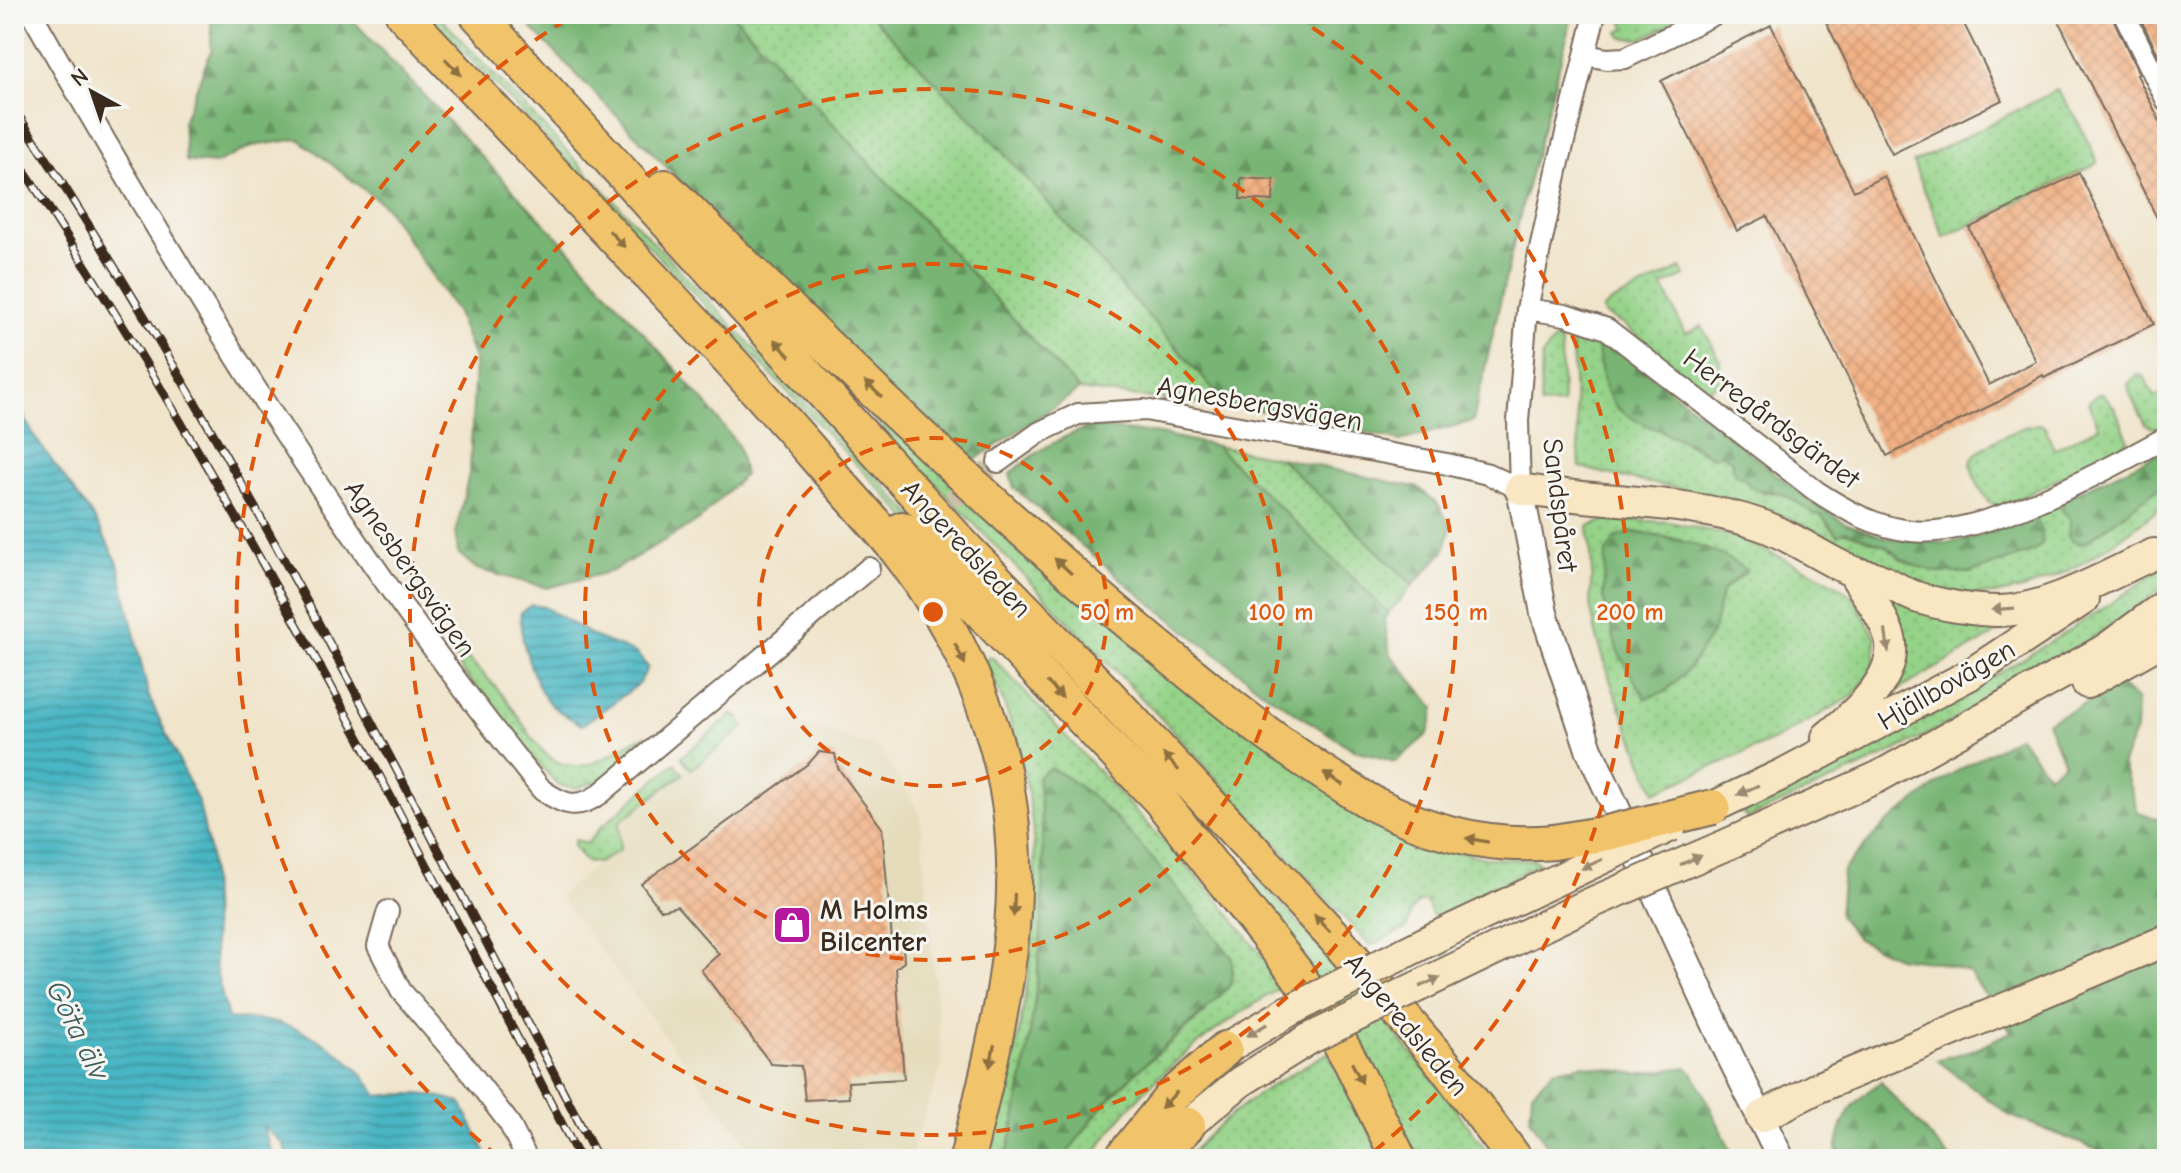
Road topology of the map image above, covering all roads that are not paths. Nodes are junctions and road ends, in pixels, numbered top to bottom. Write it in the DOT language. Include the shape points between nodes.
graph roads {
  1 [pos="32,14"];
  2 [pos="403,14"];
  3 [pos="477,14"];
  4 [pos="1595,14"];
  5 [pos="1715,14"];
  6 [pos="2124,14"];
  7 [pos="1586,55"];
  8 [pos="523,63"];
  9 [pos="2167,101"];
  10 [pos="1527,309"];
  11 [pos="767,399"];
  12 [pos="2167,437"];
  13 [pos="998,462"];
  14 [pos="1520,489"];
  15 [pos="2160,548"];
  16 [pos="869,568"];
  17 [pos="1853,572"];
  18 [pos="2167,604"];
  19 [pos="2167,644"];
  20 [pos="1783,774"];
  21 [pos="1878,777"];
  22 [pos="1713,807"];
  23 [pos="388,911"];
  24 [pos="2167,940"];
  25 [pos="1225,1049"];
  26 [pos="1761,1117"];
  27 [pos="1188,1125"];
  28 [pos="527,1159"];
  29 [pos="967,1159"];
  30 [pos="1121,1159"];
  31 [pos="1155,1159"];
  32 [pos="1167,1159"];
  33 [pos="1399,1159"];
  34 [pos="1515,1159"];
  35 [pos="1781,1159"];
  1 -- 16 [label="street, Agnesbergsvägen" via="308,469 478,710 553,798 581,804 600,794"];
  2 -- 11 [label="highway, one-way"];
  3 -- 8 [label="highway, Angeredsleden"];
  4 -- 7 [label="street, Sandspåret"];
  5 -- 7 [label="street" via="1625,58"];
  6 -- 9 [label="street"];
  7 -- 10 [label="street, Sandspåret"];
  22 -- 8 [label="highway, one-way, bridge" via="1607,833 1527,845 1479,841 1372,803 1256,726 1030,537 582,106"];
  34 -- 8 [label="highway, Angeredsleden, one-way" via="1446,1067 1336,939 956,537"];
  10 -- 12 [label="street, Herregårdsgärdet" via="1607,329 1816,491 1845,510 1890,527 1935,531 1984,522"];
  10 -- 14 [label="street, Sandspåret" via="1518,421"];
  11 -- 29 [label="highway, Angeredsleden, one-way" via="898,552 959,650 995,740 1014,855 1012,940"];
  11 -- 33 [label="highway, one-way" via="867,491 1160,800 1297,974 1351,1062"];
  13 -- 14 [label="street, Agnesbergsvägen" via="1040,432 1078,414 1145,410 1447,464"];
  14 -- 17 [label="main road" via="1685,507 1746,521"];
  14 -- 26 [label="street, Sandspåret" via="1544,613 1589,749"];
  15 -- 17 [label="main road, one-way" via="2066,594 2002,611 1916,597"];
  15 -- 20 [label="main road, Hjällbovägen" via="1969,675"];
  17 -- 20 [label="main road, one-way" via="1891,643 1882,679 1854,714"];
  18 -- 21 [label="main road, Hjällbovägen" via="2106,649"];
  19 -- 21 [label="main road" via="2153,646 2004,730"];
  20 -- 22 [label="main road, Hjällbovägen, one-way"];
  27 -- 21 [label="main road, Hjällbovägen, one-way, bridge" via="1240,1082 1309,1039 1591,903"];
  22 -- 25 [label="main road, Hjällbovägen, one-way, bridge" via="1436,937"];
  23 -- 28 [label="street" via="378,946 401,991 509,1123"];
  24 -- 26 [label="main road" via="1832,1081"];
  25 -- 30 [label="highway, one-way" via="1172,1096"];
  26 -- 35 [label="street, Sandspåret"];
  27 -- 31 [label="highway"];
  27 -- 32 [label="highway"];
}
